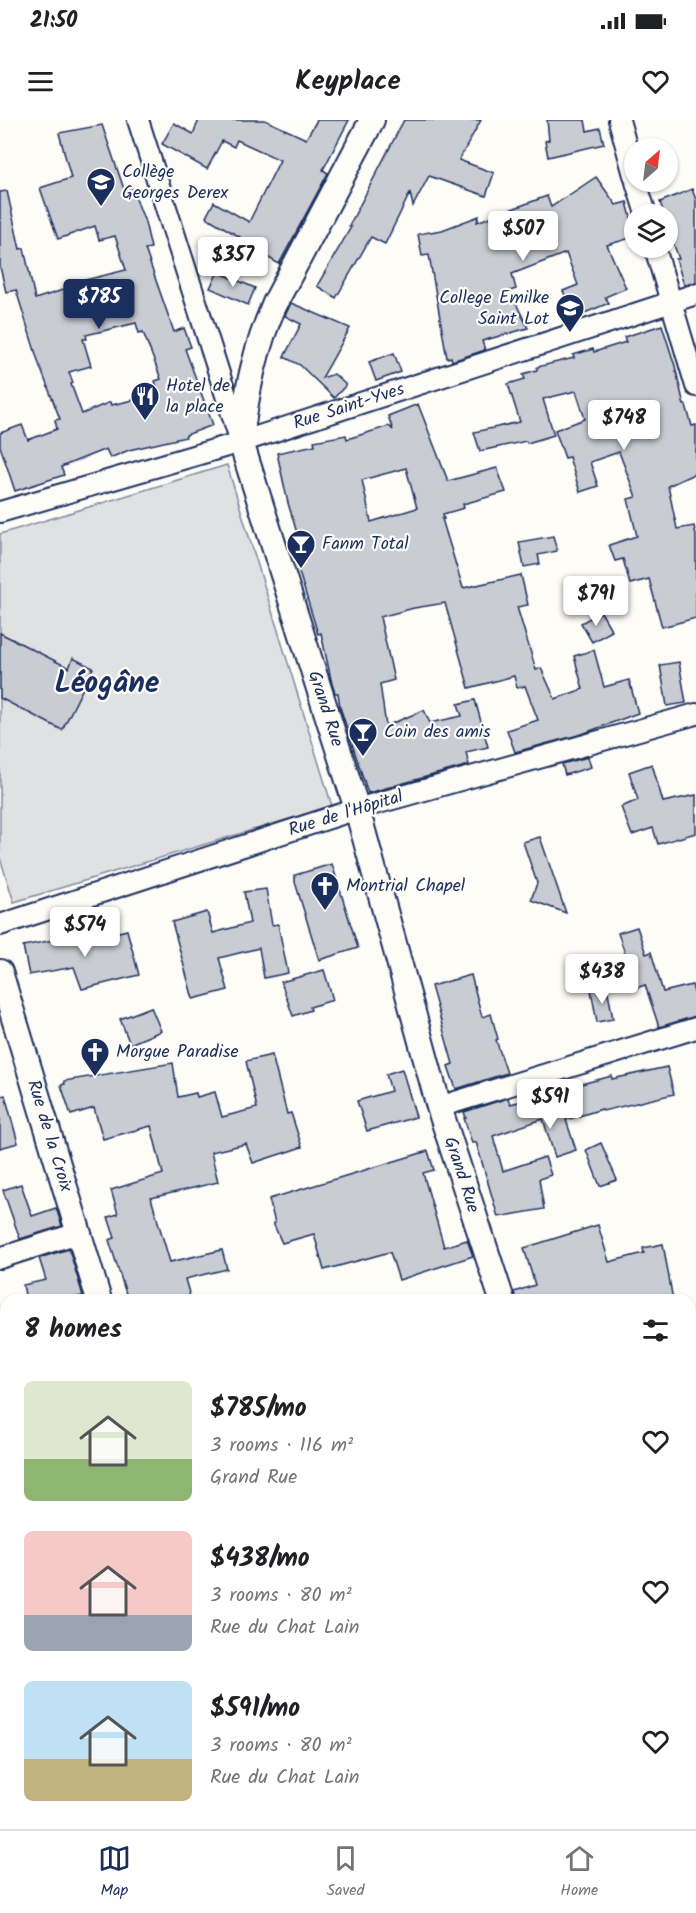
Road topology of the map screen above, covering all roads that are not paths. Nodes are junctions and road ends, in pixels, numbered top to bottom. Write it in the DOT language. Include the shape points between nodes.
graph roads {
  1 [pos="138,120"];
  2 [pos="372,120"];
  3 [pos="618,120"];
  4 [pos="624,141"];
  5 [pos="659,258"];
  6 [pos="696,294"];
  7 [pos="671,302"];
  8 [pos="696,386"];
  9 [pos="241,442"];
  10 [pos="0,512"];
  11 [pos="696,714"];
  12 [pos="357,809"];
  13 [pos="0,925"];
  14 [pos="0,972"];
  15 [pos="696,1028"];
  16 [pos="439,1107"];
  17 [pos="78,1233"];
  18 [pos="0,1257"];
  19 [pos="97,1294"];
  20 [pos="500,1294"];
  1 -- 9 [label="street, Grand Rue"];
  2 -- 9 [label="street" via="262,334 252,366"];
  3 -- 4 [label="street"];
  5 -- 7 [label="street"];
  6 -- 7 [label="street, Rue Saint-Yves"];
  7 -- 8 [label="street"];
  7 -- 9 [label="street, Rue Saint-Yves"];
  9 -- 10 [label="street, Rue Saint-Yves"];
  9 -- 12 [label="street, Grand Rue"];
  11 -- 12 [label="street, Rue de l'Hôpital"];
  12 -- 13 [label="street, Rue de l'Hôpital"];
  12 -- 16 [label="street, Grand Rue"];
  14 -- 17 [label="street, Rue de la Croix"];
  15 -- 16 [label="street"];
  16 -- 20 [label="street, Grand Rue"];
  17 -- 18 [label="street"];
  17 -- 19 [label="street, Rue de la Croix"];
}
